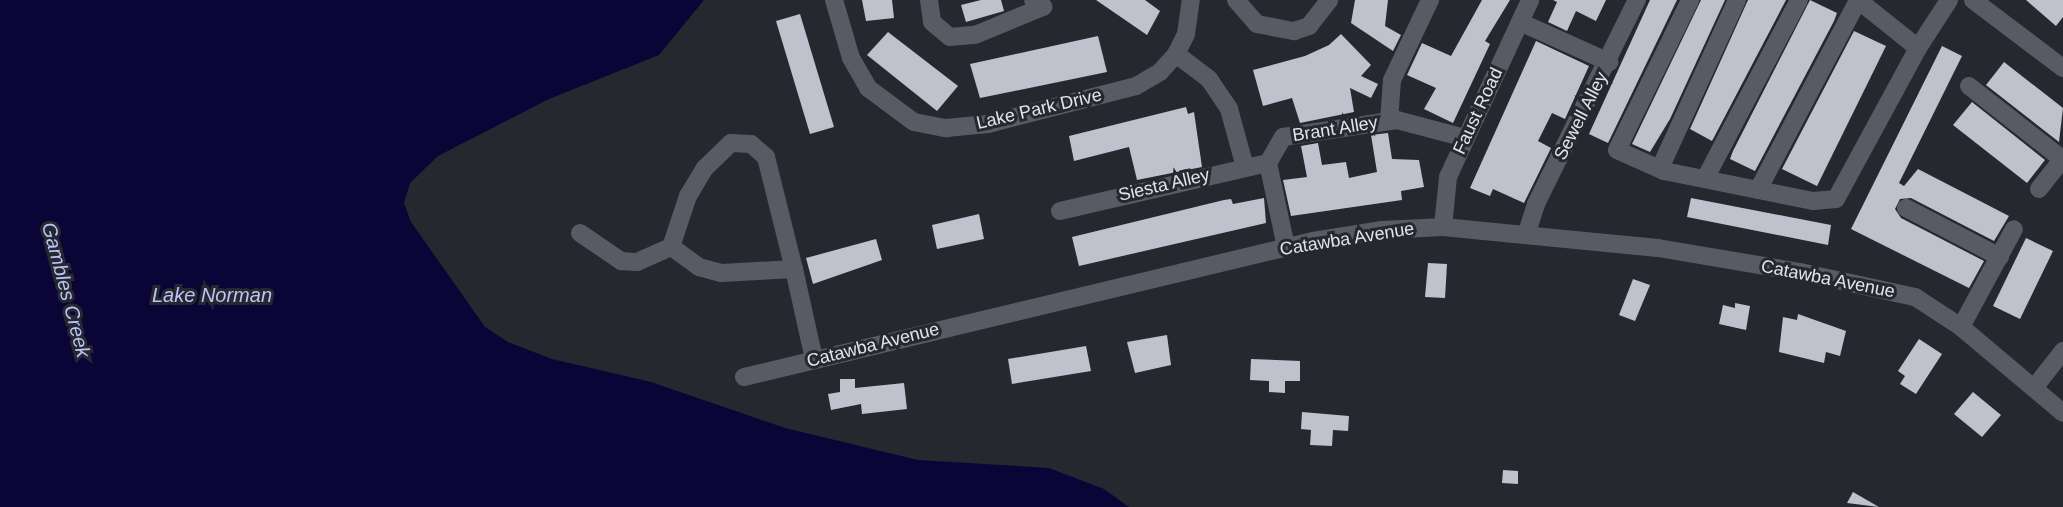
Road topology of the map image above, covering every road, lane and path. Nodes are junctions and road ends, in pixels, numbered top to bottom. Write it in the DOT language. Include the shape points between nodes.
graph roads {
  1 [pos="834,0"];
  2 [pos="929,0"];
  3 [pos="1033,0"];
  4 [pos="1191,0"];
  5 [pos="1236,0"];
  6 [pos="1329,0"];
  7 [pos="1430,0"];
  8 [pos="1530,0"];
  9 [pos="1637,0"];
  10 [pos="1690,0"];
  11 [pos="1737,0"];
  12 [pos="1799,0"];
  13 [pos="1858,0"];
  14 [pos="1949,0"];
  15 [pos="1972,0"];
  16 [pos="1520,22"];
  17 [pos="1918,48"];
  18 [pos="1176,54"];
  19 [pos="1609,62"];
  20 [pos="2063,68"];
  21 [pos="1969,86"];
  22 [pos="1389,120"];
  23 [pos="1465,138"];
  24 [pos="2062,159"];
  25 [pos="1268,163"];
  26 [pos="1245,167"];
  27 [pos="1664,171"];
  28 [pos="1705,179"];
  29 [pos="2039,189"];
  30 [pos="1758,190"];
  31 [pos="1906,208"];
  32 [pos="1060,211"];
  33 [pos="1443,227"];
  34 [pos="2014,229"];
  35 [pos="1527,232"];
  36 [pos="580,233"];
  37 [pos="1286,247"];
  38 [pos="671,248"];
  39 [pos="2000,257"];
  40 [pos="794,269"];
  41 [pos="1961,327"];
  42 [pos="2063,351"];
  43 [pos="814,359"];
  44 [pos="744,377"];
  45 [pos="2034,388"];
  46 [pos="2063,412"];
  1 -- 18 [label="street, Lake Park Drive" via="851,58 868,88 914,122 946,128 988,124 1136,86 1160,72"];
  2 -- 3 [label="street" via="932,22 950,37 975,35 1042,8"];
  4 -- 18 [label="street, Lake Park Drive" via="1186,34"];
  5 -- 6 [label="street" via="1257,24 1294,31 1309,26"];
  7 -- 22 [label="street" via="1392,80"];
  8 -- 16 [label="street, Faust Road"];
  9 -- 19 [label="street, Sewell Alley"];
  10 -- 27 [label="street" via="1617,150"];
  11 -- 27 [label="street" via="1662,156"];
  12 -- 28 [label="street"];
  13 -- 17 [label="street"];
  13 -- 30 [label="street"];
  14 -- 17 [label="street"];
  15 -- 20 [label="street"];
  16 -- 19 [label="street"];
  16 -- 23 [label="street, Faust Road"];
  17 -- 30 [label="street" via="1836,199 1813,201"];
  18 -- 26 [label="street" via="1209,79 1229,109"];
  19 -- 35 [label="street, Sewell Alley" via="1536,204"];
  21 -- 24 [label="street"];
  22 -- 23 [label="street, Brant Alley" via="1426,124"];
  22 -- 25 [label="street, Brant Alley" via="1290,133 1272,149"];
  23 -- 33 [label="street, Faust Road" via="1445,189"];
  24 -- 29 [label="street"];
  25 -- 26 [label="street, Siesta Alley"];
  25 -- 37 [label="street"];
  26 -- 32 [label="street, Siesta Alley"];
  27 -- 28 [label="street"];
  28 -- 30 [label="street"];
  31 -- 39 [label="street"];
  33 -- 35 [label="street, Catawba Avenue"];
  33 -- 37 [label="street, Catawba Avenue" via="1382,230"];
  34 -- 39 [label="street"];
  35 -- 41 [label="street, Catawba Avenue" via="1658,248 1880,287 1915,297"];
  36 -- 38 [label="street" via="621,261 637,262"];
  37 -- 43 [label="street, Catawba Avenue"];
  38 -- 40 [label="street" via="699,267 721,273"];
  38 -- 40 [label="street" via="680,214 705,168 721,149 742,142 761,149 766,157"];
  39 -- 41 [label="street"];
  40 -- 43 [label="street"];
  41 -- 45 [label="street, Catawba Avenue"];
  42 -- 45 [label="street"];
  43 -- 44 [label="street, Catawba Avenue"];
  45 -- 46 [label="street, Catawba Avenue"];
}
